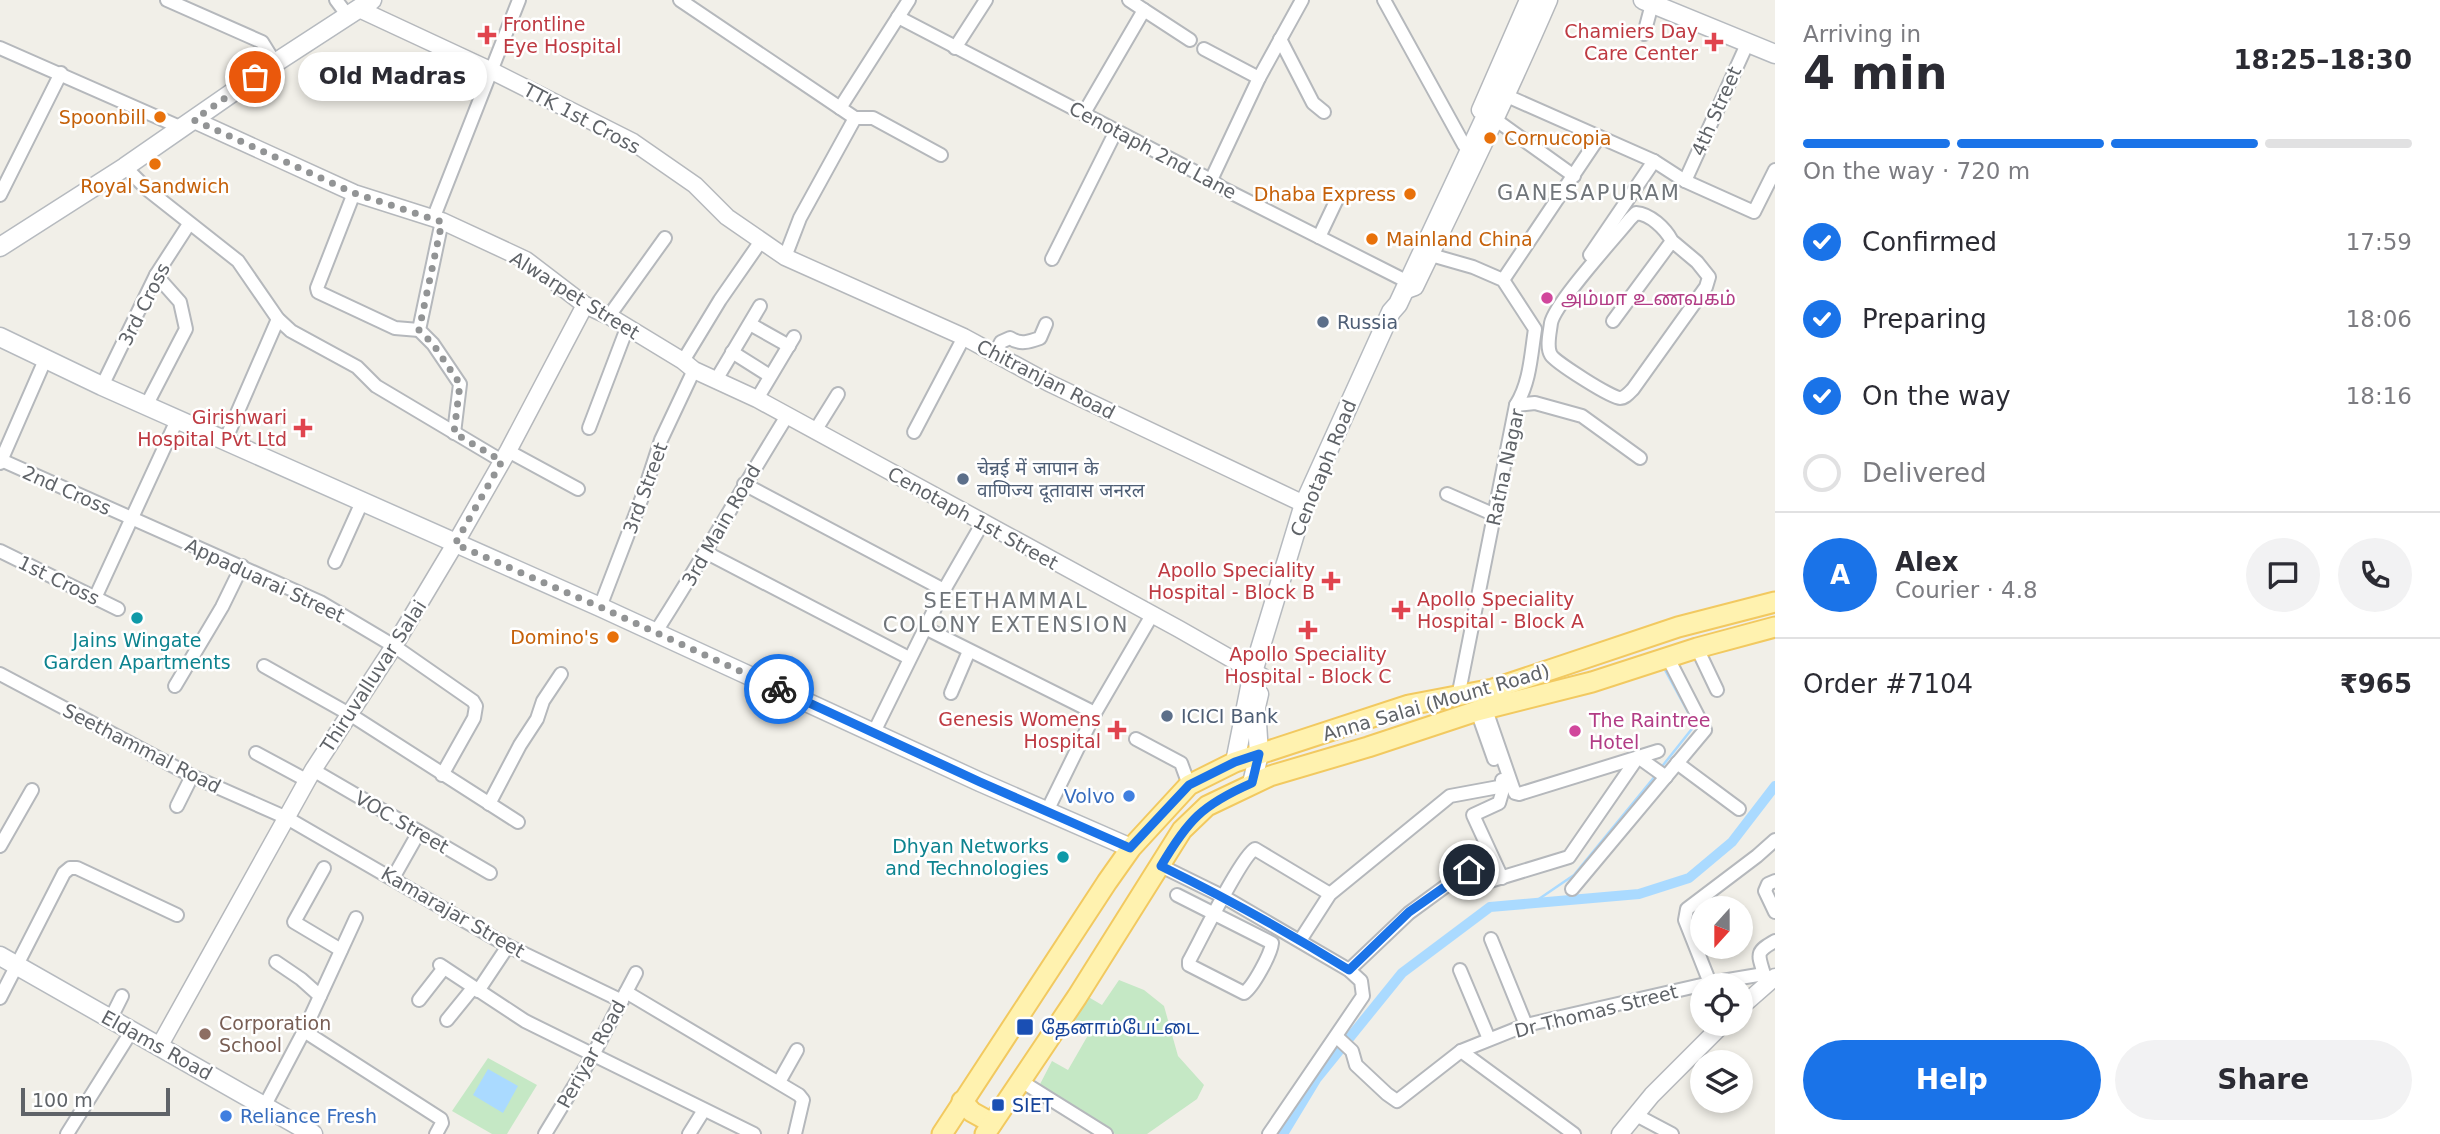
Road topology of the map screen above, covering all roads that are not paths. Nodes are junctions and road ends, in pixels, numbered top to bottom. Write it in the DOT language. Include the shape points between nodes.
graph roads {
  1 [pos="167,0"];
  2 [pos="336,0"];
  3 [pos="519,0"];
  4 [pos="680,0"];
  5 [pos="909,0"];
  6 [pos="986,0"];
  7 [pos="1129,0"];
  8 [pos="1302,0"];
  9 [pos="1384,0"];
  10 [pos="1528,0"];
  11 [pos="1540,0"];
  12 [pos="1549,0"];
  13 [pos="1673,0"];
  14 [pos="1647,2"];
  15 [pos="359,8"];
  16 [pos="1144,10"];
  17 [pos="898,17"];
  18 [pos="1644,34"];
  19 [pos="1280,39"];
  20 [pos="1190,40"];
  21 [pos="1775,41"];
  22 [pos="1748,42"];
  23 [pos="0,48"];
  24 [pos="955,48"];
  25 [pos="1204,48"];
  26 [pos="1775,54"];
  27 [pos="275,63"];
  28 [pos="490,70"];
  29 [pos="61,73"];
  30 [pos="1259,78"];
  31 [pos="1507,96"];
  32 [pos="840,108"];
  33 [pos="1324,112"];
  34 [pos="1084,113"];
  35 [pos="855,118"];
  36 [pos="1496,120"];
  37 [pos="188,124"];
  38 [pos="1116,131"];
  39 [pos="1599,137"];
  40 [pos="1464,145"];
  41 [pos="941,155"];
  42 [pos="1654,161"];
  43 [pos="125,167"];
  44 [pos="1775,170"];
  45 [pos="1574,176"];
  46 [pos="1211,180"];
  47 [pos="1685,181"];
  48 [pos="354,193"];
  49 [pos="0,195"];
  50 [pos="1338,197"];
  51 [pos="438,220"];
  52 [pos="189,224"];
  53 [pos="1319,237"];
  54 [pos="665,238"];
  55 [pos="761,241"];
  56 [pos="1672,241"];
  57 [pos="0,247"];
  58 [pos="1590,256"];
  59 [pos="785,257"];
  60 [pos="1052,259"];
  61 [pos="1424,259"];
  62 [pos="156,275"];
  63 [pos="1503,280"];
  64 [pos="1404,292"];
  65 [pos="585,305"];
  66 [pos="760,306"];
  67 [pos="609,317"];
  68 [pos="278,318"];
  69 [pos="1613,321"];
  70 [pos="750,324"];
  71 [pos="1046,324"];
  72 [pos="1551,326"];
  73 [pos="627,328"];
  74 [pos="1535,329"];
  75 [pos="419,330"];
  76 [pos="0,337"];
  77 [pos="964,337"];
  78 [pos="1549,348"];
  79 [pos="1532,349"];
  80 [pos="732,352"];
  81 [pos="995,354"];
  82 [pos="45,360"];
  83 [pos="689,366"];
  84 [pos="770,376"];
  85 [pos="716,380"];
  86 [pos="102,387"];
  87 [pos="838,394"];
  88 [pos="757,399"];
  89 [pos="1516,405"];
  90 [pos="146,406"];
  91 [pos="787,416"];
  92 [pos="177,420"];
  93 [pos="589,428"];
  94 [pos="815,431"];
  95 [pos="914,432"];
  96 [pos="454,433"];
  97 [pos="225,441"];
  98 [pos="505,456"];
  99 [pos="1640,458"];
  100 [pos="1,462"];
  101 [pos="744,484"];
  102 [pos="578,489"];
  103 [pos="1447,494"];
  104 [pos="362,502"];
  105 [pos="1304,504"];
  106 [pos="1495,516"];
  107 [pos="133,519"];
  108 [pos="982,523"];
  109 [pos="455,544"];
  110 [pos="0,551"];
  111 [pos="707,553"];
  112 [pos="335,562"];
  113 [pos="242,566"];
  114 [pos="944,590"];
  115 [pos="94,598"];
  116 [pos="1775,602"];
  117 [pos="600,607"];
  118 [pos="118,609"];
  119 [pos="1152,615"];
  120 [pos="1775,627"];
  121 [pos="925,628"];
  122 [pos="1671,629"];
  123 [pos="655,633"];
  124 [pos="394,646"];
  125 [pos="969,651"];
  126 [pos="1682,653"];
  127 [pos="909,658"];
  128 [pos="264,666"];
  129 [pos="0,674"];
  130 [pos="561,674"];
  131 [pos="1258,674"];
  132 [pos="175,686"];
  133 [pos="1717,690"];
  134 [pos="951,693"];
  135 [pos="1458,696"];
  136 [pos="1481,710"];
  137 [pos="1095,713"];
  138 [pos="351,715"];
  139 [pos="874,733"];
  140 [pos="1136,739"];
  141 [pos="1658,751"];
  142 [pos="256,753"];
  143 [pos="1259,754"];
  144 [pos="1637,757"];
  145 [pos="1235,762"];
  146 [pos="1677,763"];
  147 [pos="1660,773"];
  148 [pos="310,775"];
  149 [pos="442,775"];
  150 [pos="192,776"];
  151 [pos="1252,783"];
  152 [pos="1189,785"];
  153 [pos="1504,786"];
  154 [pos="32,790"];
  155 [pos="489,804"];
  156 [pos="177,806"];
  157 [pos="1739,809"];
  158 [pos="1047,811"];
  159 [pos="287,818"];
  160 [pos="518,822"];
  161 [pos="419,832"];
  162 [pos="1775,840"];
  163 [pos="0,846"];
  164 [pos="1130,848"];
  165 [pos="1569,857"];
  166 [pos="1161,866"];
  167 [pos="324,868"];
  168 [pos="1588,870"];
  169 [pos="490,873"];
  170 [pos="393,878"];
  171 [pos="1502,878"];
  172 [pos="1775,881"];
  173 [pos="1572,889"];
  174 [pos="1330,894"];
  175 [pos="1177,895"];
  176 [pos="1224,897"];
  177 [pos="1775,912"];
  178 [pos="1215,913"];
  179 [pos="177,915"];
  180 [pos="356,918"];
  181 [pos="1301,939"];
  182 [pos="1490,939"];
  183 [pos="1775,942"];
  184 [pos="508,946"];
  185 [pos="341,950"];
  186 [pos="0,956"];
  187 [pos="276,962"];
  188 [pos="18,966"];
  189 [pos="1349,970"];
  190 [pos="1460,970"];
  191 [pos="636,973"];
  192 [pos="1706,973"];
  193 [pos="1771,978"];
  194 [pos="1753,980"];
  195 [pos="1690,988"];
  196 [pos="475,989"];
  197 [pos="1753,995"];
  198 [pos="122,996"];
  199 [pos="320,996"];
  200 [pos="624,997"];
  201 [pos="0,998"];
  202 [pos="419,1000"];
  203 [pos="110,1020"];
  204 [pos="447,1020"];
  205 [pos="1526,1025"];
  206 [pos="304,1031"];
  207 [pos="131,1032"];
  208 [pos="1711,1036"];
  209 [pos="1338,1038"];
  210 [pos="1489,1039"];
  211 [pos="160,1045"];
  212 [pos="797,1050"];
  213 [pos="1461,1051"];
  214 [pos="593,1055"];
  215 [pos="1021,1081"];
  216 [pos="779,1082"];
  217 [pos="962,1101"];
  218 [pos="265,1105"];
  219 [pos="704,1110"];
  220 [pos="1636,1115"];
  221 [pos="947,1127"];
  222 [pos="986,1130"];
  223 [pos="68,1134"];
  224 [pos="313,1134"];
  225 [pos="436,1134"];
  226 [pos="545,1134"];
  227 [pos="689,1134"];
  228 [pos="754,1134"];
  229 [pos="795,1134"];
  230 [pos="1106,1134"];
  231 [pos="1269,1134"];
  232 [pos="1574,1134"];
  233 [pos="1619,1134"];
  234 [pos="1672,1134"];
  1 -- 27 [label="street" via="261,42"];
  2 -- 15 [label="street"];
  3 -- 28 [label="street"];
  4 -- 32 [label="street"];
  5 -- 17 [label="street"];
  6 -- 24 [label="street"];
  7 -- 16 [label="street"];
  8 -- 19 [label="street"];
  9 -- 40 [label="street"];
  10 -- 40 [label="street"];
  11 -- 61 [label="main road"];
  12 -- 31 [label="street"];
  13 -- 21 [label="main road"];
  14 -- 18 [label="street"];
  14 -- 22 [label="main road"];
  15 -- 27 [label="main road"];
  15 -- 28 [label="street, TTK 1st Cross"];
  16 -- 20 [label="street"];
  16 -- 34 [label="street"];
  17 -- 24 [label="street, Cenotaph 2nd Lane"];
  17 -- 32 [label="street"];
  19 -- 30 [label="street"];
  19 -- 33 [label="street" via="1313,103"];
  22 -- 26 [label="main road"];
  22 -- 47 [label="street, 4th Street"];
  23 -- 29 [label="street"];
  24 -- 34 [label="street, Cenotaph 2nd Lane"];
  25 -- 30 [label="street"];
  27 -- 37 [label="main road"];
  28 -- 51 [label="street"];
  28 -- 55 [label="street, TTK 1st Cross" via="633,142 695,185 727,218"];
  29 -- 37 [label="street"];
  29 -- 49 [label="street"];
  30 -- 46 [label="street"];
  31 -- 36 [label="street"];
  31 -- 39 [label="street"];
  32 -- 35 [label="street"];
  34 -- 38 [label="street, Cenotaph 2nd Lane"];
  35 -- 41 [label="street" via="873,118"];
  35 -- 59 [label="street" via="800,218"];
  36 -- 45 [label="street"];
  36 -- 61 [label="street"];
  37 -- 43 [label="main road"];
  37 -- 48 [label="street, Alwarpet Street"];
  38 -- 46 [label="street, Cenotaph 2nd Lane"];
  38 -- 60 [label="street"];
  39 -- 42 [label="street"];
  39 -- 45 [label="street"];
  40 -- 61 [label="street" via="1416,251"];
  42 -- 47 [label="street"];
  42 -- 58 [label="street"];
  43 -- 52 [label="street"];
  43 -- 57 [label="main road"];
  44 -- 47 [label="street" via="1754,212"];
  45 -- 63 [label="street"];
  46 -- 53 [label="street, Cenotaph 2nd Lane"];
  48 -- 51 [label="street, Alwarpet Street"];
  48 -- 75 [label="street" via="318,292 395,328"];
  50 -- 53 [label="street"];
  51 -- 65 [label="street, Alwarpet Street" via="526,260"];
  51 -- 75 [label="street"];
  52 -- 62 [label="street, 3rd Cross"];
  52 -- 68 [label="street" via="238,261"];
  53 -- 64 [label="street, Cenotaph 2nd Lane"];
  54 -- 67 [label="street"];
  55 -- 59 [label="street, TTK 1st Cross"];
  55 -- 83 [label="street, 3rd Street" via="720,300"];
  56 -- 69 [label="street"];
  56 -- 72 [label="street" via="1649,217 1636,212 1556,310"];
  56 -- 78 [label="street" via="1709,277 1627,396 1608,395 1559,363"];
  59 -- 77 [label="street, Chitranjan Road"];
  61 -- 63 [label="street" via="1474,267"];
  61 -- 64 [label="main road"];
  62 -- 86 [label="street, 3rd Cross"];
  62 -- 90 [label="street" via="180,302 186,329"];
  63 -- 74 [label="street"];
  64 -- 105 [label="main road, Cenotaph Road"];
  64 -- 131 [label="main road, Cenotaph Road" via="1313,505"];
  65 -- 67 [label="street, Alwarpet Street"];
  65 -- 98 [label="street, Thiruvalluvar Salai"];
  66 -- 70 [label="street"];
  67 -- 73 [label="street, Alwarpet Street"];
  68 -- 96 [label="street" via="291,331 357,367 376,386"];
  68 -- 97 [label="street"];
  70 -- 80 [label="street"];
  70 -- 84 [label="street" via="792,341"];
  71 -- 81 [label="street" via="1040,338 1027,343 1010,338 1001,342"];
  72 -- 74 [label="street"];
  72 -- 78 [label="street"];
  73 -- 83 [label="street, Alwarpet Street"];
  73 -- 93 [label="street"];
  74 -- 79 [label="street, Ratna Nagar"];
  75 -- 96 [label="street" via="460,384"];
  76 -- 82 [label="main road"];
  77 -- 81 [label="street, Chitranjan Road"];
  77 -- 95 [label="street"];
  78 -- 79 [label="street"];
  79 -- 89 [label="street, Ratna Nagar"];
  80 -- 84 [label="street"];
  80 -- 85 [label="street"];
  81 -- 105 [label="street, Chitranjan Road"];
  82 -- 86 [label="main road"];
  82 -- 100 [label="street"];
  83 -- 85 [label="street, Cenotaph 1st Street"];
  83 -- 117 [label="street, 3rd Street"];
  84 -- 88 [label="street"];
  85 -- 88 [label="street, Cenotaph 1st Street"];
  86 -- 90 [label="main road"];
  87 -- 94 [label="street"];
  88 -- 91 [label="street, Cenotaph 1st Street"];
  89 -- 99 [label="street" via="1535,403 1582,416"];
  89 -- 106 [label="street, Ratna Nagar"];
  90 -- 92 [label="main road"];
  91 -- 94 [label="street, Cenotaph 1st Street"];
  91 -- 101 [label="street, 3rd Main Road"];
  92 -- 97 [label="main road"];
  92 -- 107 [label="street"];
  94 -- 108 [label="street, Cenotaph 1st Street"];
  96 -- 98 [label="street"];
  97 -- 104 [label="main road"];
  98 -- 102 [label="street"];
  98 -- 109 [label="street, Thiruvalluvar Salai"];
  100 -- 107 [label="street, 2nd Cross"];
  101 -- 111 [label="street, 3rd Main Road"];
  101 -- 114 [label="street"];
  103 -- 106 [label="street"];
  104 -- 109 [label="main road"];
  104 -- 112 [label="street"];
  105 -- 131 [label="main road, Cenotaph Road"];
  106 -- 135 [label="street, Ratna Nagar"];
  107 -- 113 [label="street, Appaduarai Street"];
  107 -- 115 [label="street"];
  108 -- 114 [label="street"];
  108 -- 119 [label="street, Cenotaph 1st Street"];
  109 -- 117 [label="main road"];
  109 -- 124 [label="street, Thiruvalluvar Salai"];
  110 -- 115 [label="street, 1st Cross"];
  111 -- 123 [label="street, 3rd Main Road"];
  111 -- 127 [label="street"];
  113 -- 124 [label="street, Appaduarai Street" via="320,602"];
  113 -- 132 [label="street"];
  114 -- 121 [label="street"];
  115 -- 118 [label="street, 1st Cross"];
  116 -- 122 [label="main road, Anna Salai (Mount Road)"];
  117 -- 123 [label="main road"];
  119 -- 131 [label="street, Cenotaph 1st Street"];
  119 -- 137 [label="street"];
  120 -- 126 [label="main road, Anna Salai (Mount Road)"];
  121 -- 125 [label="street"];
  121 -- 127 [label="street"];
  122 -- 126 [label="main road"];
  122 -- 135 [label="main road, Anna Salai (Mount Road)" via="1493,689"];
  123 -- 139 [label="main road"];
  124 -- 138 [label="street, Thiruvalluvar Salai"];
  124 -- 149 [label="street, Appaduarai Street" via="476,706 474,718"];
  125 -- 134 [label="street"];
  125 -- 137 [label="street"];
  126 -- 133 [label="street"];
  126 -- 136 [label="main road, Anna Salai (Mount Road)"];
  126 -- 146 [label="street" via="1705,730"];
  127 -- 139 [label="street"];
  128 -- 138 [label="street"];
  129 -- 150 [label="street, Seethammal Road"];
  130 -- 155 [label="street"];
  131 -- 143 [label="main road, Cenotaph Road"];
  131 -- 145 [label="main road, Cenotaph Road"];
  135 -- 143 [label="main road, Anna Salai (Mount Road)" via="1409,705"];
  136 -- 144 [label="street" via="1515,793"];
  136 -- 151 [label="main road, Anna Salai (Mount Road)"];
  136 -- 153 [label="street"];
  137 -- 158 [label="street"];
  138 -- 148 [label="street, Thiruvalluvar Salai"];
  138 -- 149 [label="street"];
  139 -- 158 [label="main road"];
  140 -- 152 [label="street" via="1181,762"];
  141 -- 144 [label="street"];
  142 -- 148 [label="street, VOC Street"];
  143 -- 145 [label="main road, Anna Salai (Mount Road)"];
  143 -- 151 [label="main road, Cenotaph Road"];
  144 -- 147 [label="street"];
  144 -- 165 [label="street"];
  145 -- 152 [label="main road, Anna Salai (Mount Road)"];
  146 -- 147 [label="street"];
  146 -- 157 [label="street"];
  147 -- 168 [label="street"];
  148 -- 159 [label="street, Thiruvalluvar Salai"];
  148 -- 161 [label="street, VOC Street"];
  149 -- 155 [label="street"];
  150 -- 156 [label="street"];
  150 -- 159 [label="street, Seethammal Road"];
  151 -- 166 [label="main road, Anna Salai (Mount Road)" via="1207,806 1182,830"];
  152 -- 164 [label="main road, Anna Salai (Mount Road)"];
  153 -- 171 [label="street" via="1497,805 1473,815"];
  153 -- 174 [label="street" via="1450,796"];
  154 -- 163 [label="street"];
  155 -- 160 [label="street"];
  158 -- 164 [label="main road"];
  159 -- 170 [label="street, Kamarajar Street"];
  159 -- 211 [label="street, Thiruvalluvar Salai"];
  161 -- 169 [label="street, VOC Street"];
  161 -- 170 [label="street"];
  162 -- 192 [label="street" via="1687,909 1685,920"];
  164 -- 217 [label="main road, Anna Salai (Mount Road)"];
  165 -- 168 [label="street"];
  165 -- 171 [label="street"];
  166 -- 176 [label="street"];
  166 -- 215 [label="main road, Anna Salai (Mount Road)"];
  167 -- 185 [label="street" via="294,922"];
  168 -- 173 [label="street"];
  170 -- 184 [label="street, Kamarajar Street"];
  171 -- 189 [label="street" via="1490,881 1475,870 1465,872 1409,912"];
  172 -- 177 [label="street" via="1765,891"];
  174 -- 176 [label="street" via="1255,849 1248,852"];
  174 -- 181 [label="street"];
  175 -- 178 [label="street"];
  176 -- 178 [label="street"];
  176 -- 181 [label="street"];
  178 -- 178 [label="street" via="1189,965 1244,993 1272,943"];
  179 -- 188 [label="street" via="70,868"];
  180 -- 185 [label="street"];
  181 -- 189 [label="street"];
  182 -- 205 [label="street"];
  183 -- 193 [label="street" via="1759,954"];
  184 -- 196 [label="street"];
  184 -- 200 [label="street, Kamarajar Street"];
  185 -- 199 [label="street"];
  186 -- 188 [label="main road, Eldams Road"];
  187 -- 199 [label="street"];
  188 -- 201 [label="street"];
  188 -- 203 [label="main road, Eldams Road"];
  189 -- 231 [label="street" via="1361,981 1363,996"];
  190 -- 210 [label="street"];
  191 -- 200 [label="street, Periyar Road"];
  193 -- 194 [label="street, Dr Thomas Street"];
  193 -- 197 [label="street"];
  195 -- 205 [label="street, Dr Thomas Street"];
  196 -- 202 [label="street" via="442,966"];
  196 -- 204 [label="street"];
  196 -- 214 [label="street" via="525,1021"];
  198 -- 203 [label="street"];
  199 -- 206 [label="street"];
  200 -- 214 [label="street, Periyar Road"];
  200 -- 216 [label="street, Kamarajar Street"];
  203 -- 207 [label="main road, Eldams Road"];
  205 -- 210 [label="street, Dr Thomas Street"];
  206 -- 218 [label="street"];
  206 -- 225 [label="street" via="442,1119"];
  207 -- 211 [label="main road, Eldams Road"];
  207 -- 223 [label="street"];
  208 -- 220 [label="street"];
  209 -- 213 [label="street, Dr Thomas Street" via="1352,1051 1356,1065 1397,1101"];
  210 -- 213 [label="street, Dr Thomas Street"];
  211 -- 218 [label="main road, Eldams Road"];
  212 -- 216 [label="street"];
  213 -- 232 [label="street"];
  214 -- 219 [label="street"];
  214 -- 226 [label="street, Periyar Road"];
  215 -- 222 [label="main road, Anna Salai (Mount Road)"];
  215 -- 230 [label="street"];
  216 -- 229 [label="street, Kamarajar Street" via="803,1100"];
  217 -- 221 [label="main road, Anna Salai (Mount Road)"];
  217 -- 222 [label="main road"];
  218 -- 224 [label="main road, Eldams Road"];
  219 -- 227 [label="street"];
  219 -- 228 [label="street"];
  220 -- 233 [label="street"];
  220 -- 234 [label="street"];
  221 -- 222 [label="main road" via="967,1120"];
}
